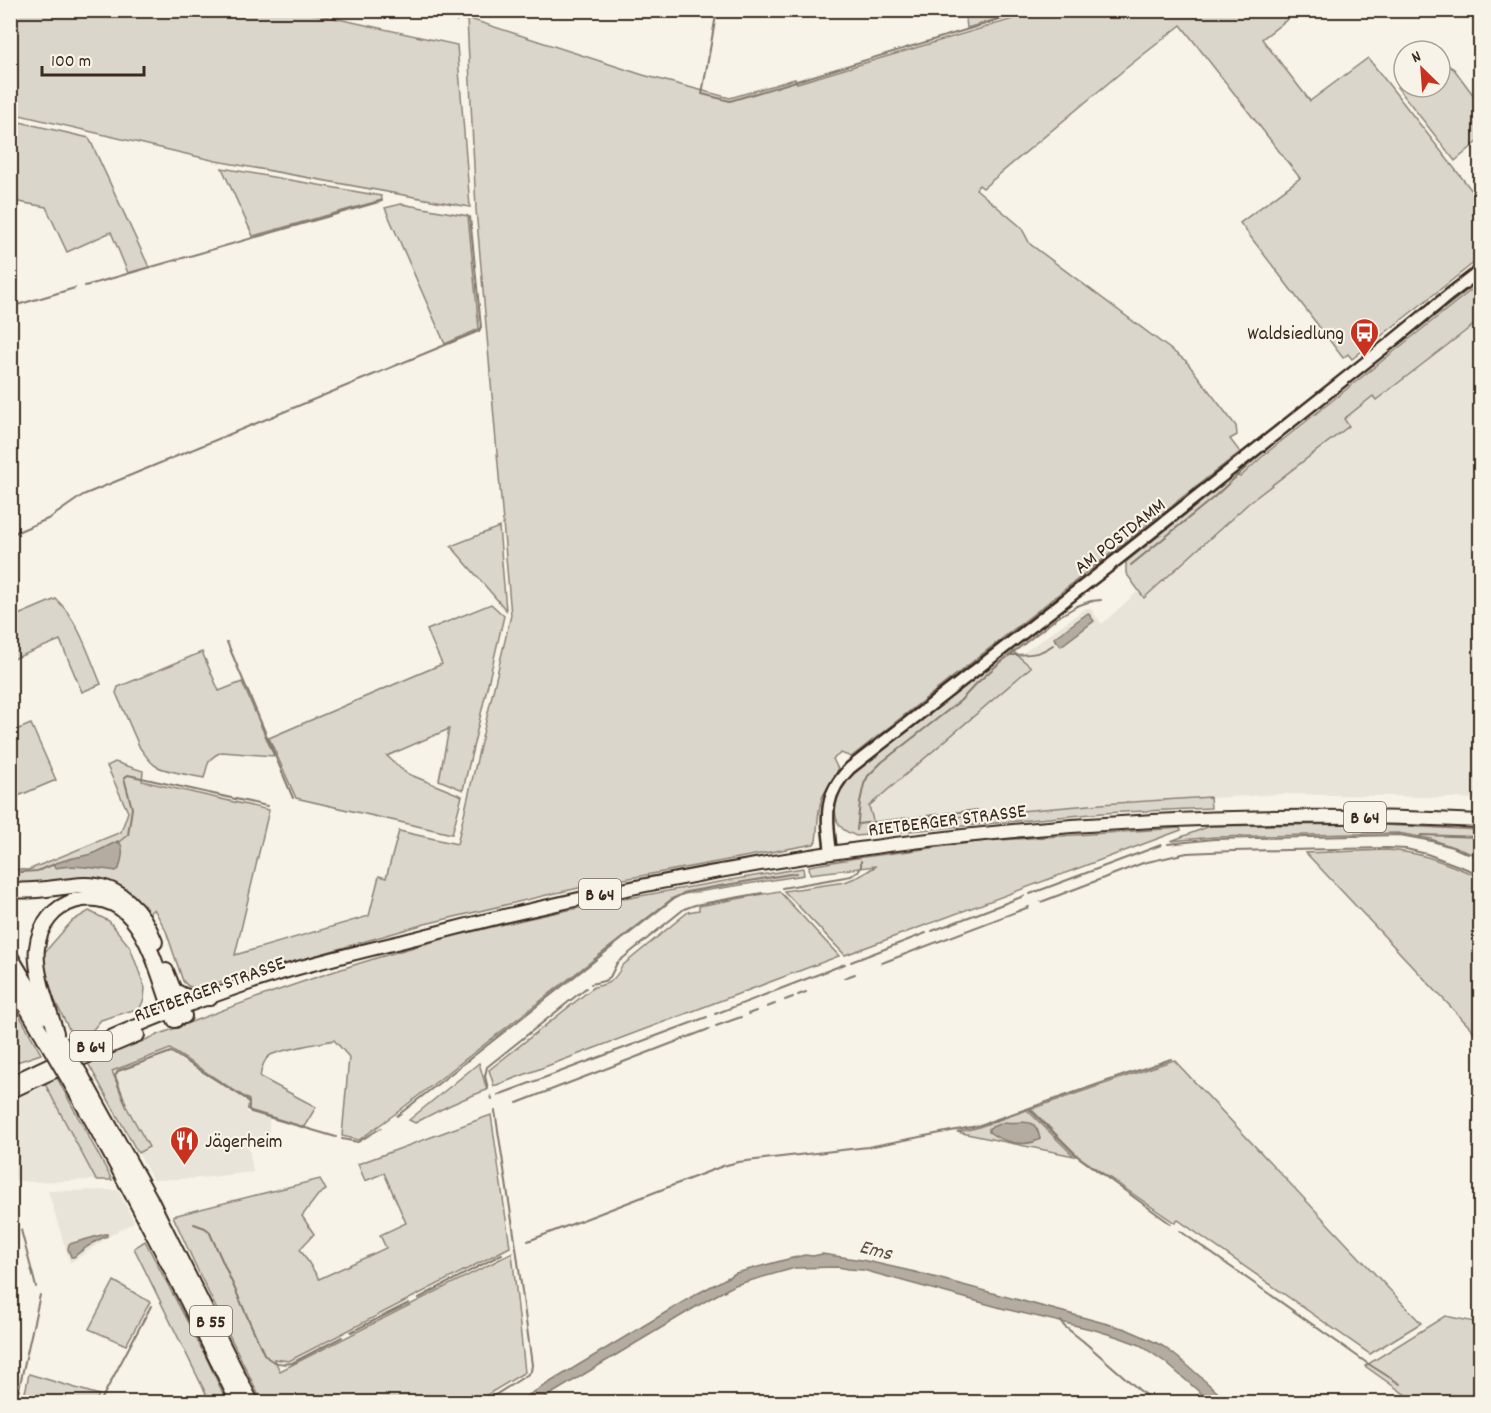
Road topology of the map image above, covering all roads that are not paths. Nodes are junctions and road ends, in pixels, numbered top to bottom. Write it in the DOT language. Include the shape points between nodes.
graph roads {
  1 [pos="1480,271"];
  2 [pos="1480,821"];
  3 [pos="831,853"];
  4 [pos="10,891"];
  5 [pos="426,936"];
  6 [pos="10,956"];
  7 [pos="10,979"];
  8 [pos="175,991"];
  9 [pos="210,998"];
  10 [pos="178,1014"];
  11 [pos="56,1040"];
  12 [pos="10,1083"];
  13 [pos="10,1092"];
  14 [pos="165,1244"];
  15 [pos="238,1402"];
  16 [pos="251,1402"];
  1 -- 3 [label="street, AM POSTDAMM" via="850,768 840,778 827,808"];
  2 -- 3 [label="main road, RIETBERGER STRASSE / B 64" via="1381,817 1185,819 1025,829"];
  3 -- 5 [label="main road, RIETBERGER STRASSE / B 64" via="600,894"];
  4 -- 8 [label="highway" via="88,885 122,896 145,921"];
  5 -- 9 [label="main road, RIETBERGER STRASSE / B 64" via="325,960"];
  5 -- 10 [label="main road, RIETBERGER STRASSE / B 64"];
  6 -- 11 [label="highway, B 55"];
  7 -- 11 [label="highway, B 55"];
  8 -- 9 [label="highway, B 64" via="187,998"];
  8 -- 10 [label="highway"];
  9 -- 10 [label="main road, RIETBERGER STRASSE / B 64"];
  10 -- 11 [label="highway, B 55" via="133,920 110,902 79,899 52,914 38,940 38,973"];
  10 -- 12 [label="main road, RIETBERGER STRASSE / B 64" via="66,1056"];
  10 -- 13 [label="main road, RIETBERGER STRASSE / B 64"];
  11 -- 14 [label="highway, B 55, bridge"];
  14 -- 15 [label="highway, B 55"];
  14 -- 16 [label="highway, B 55"];
}
